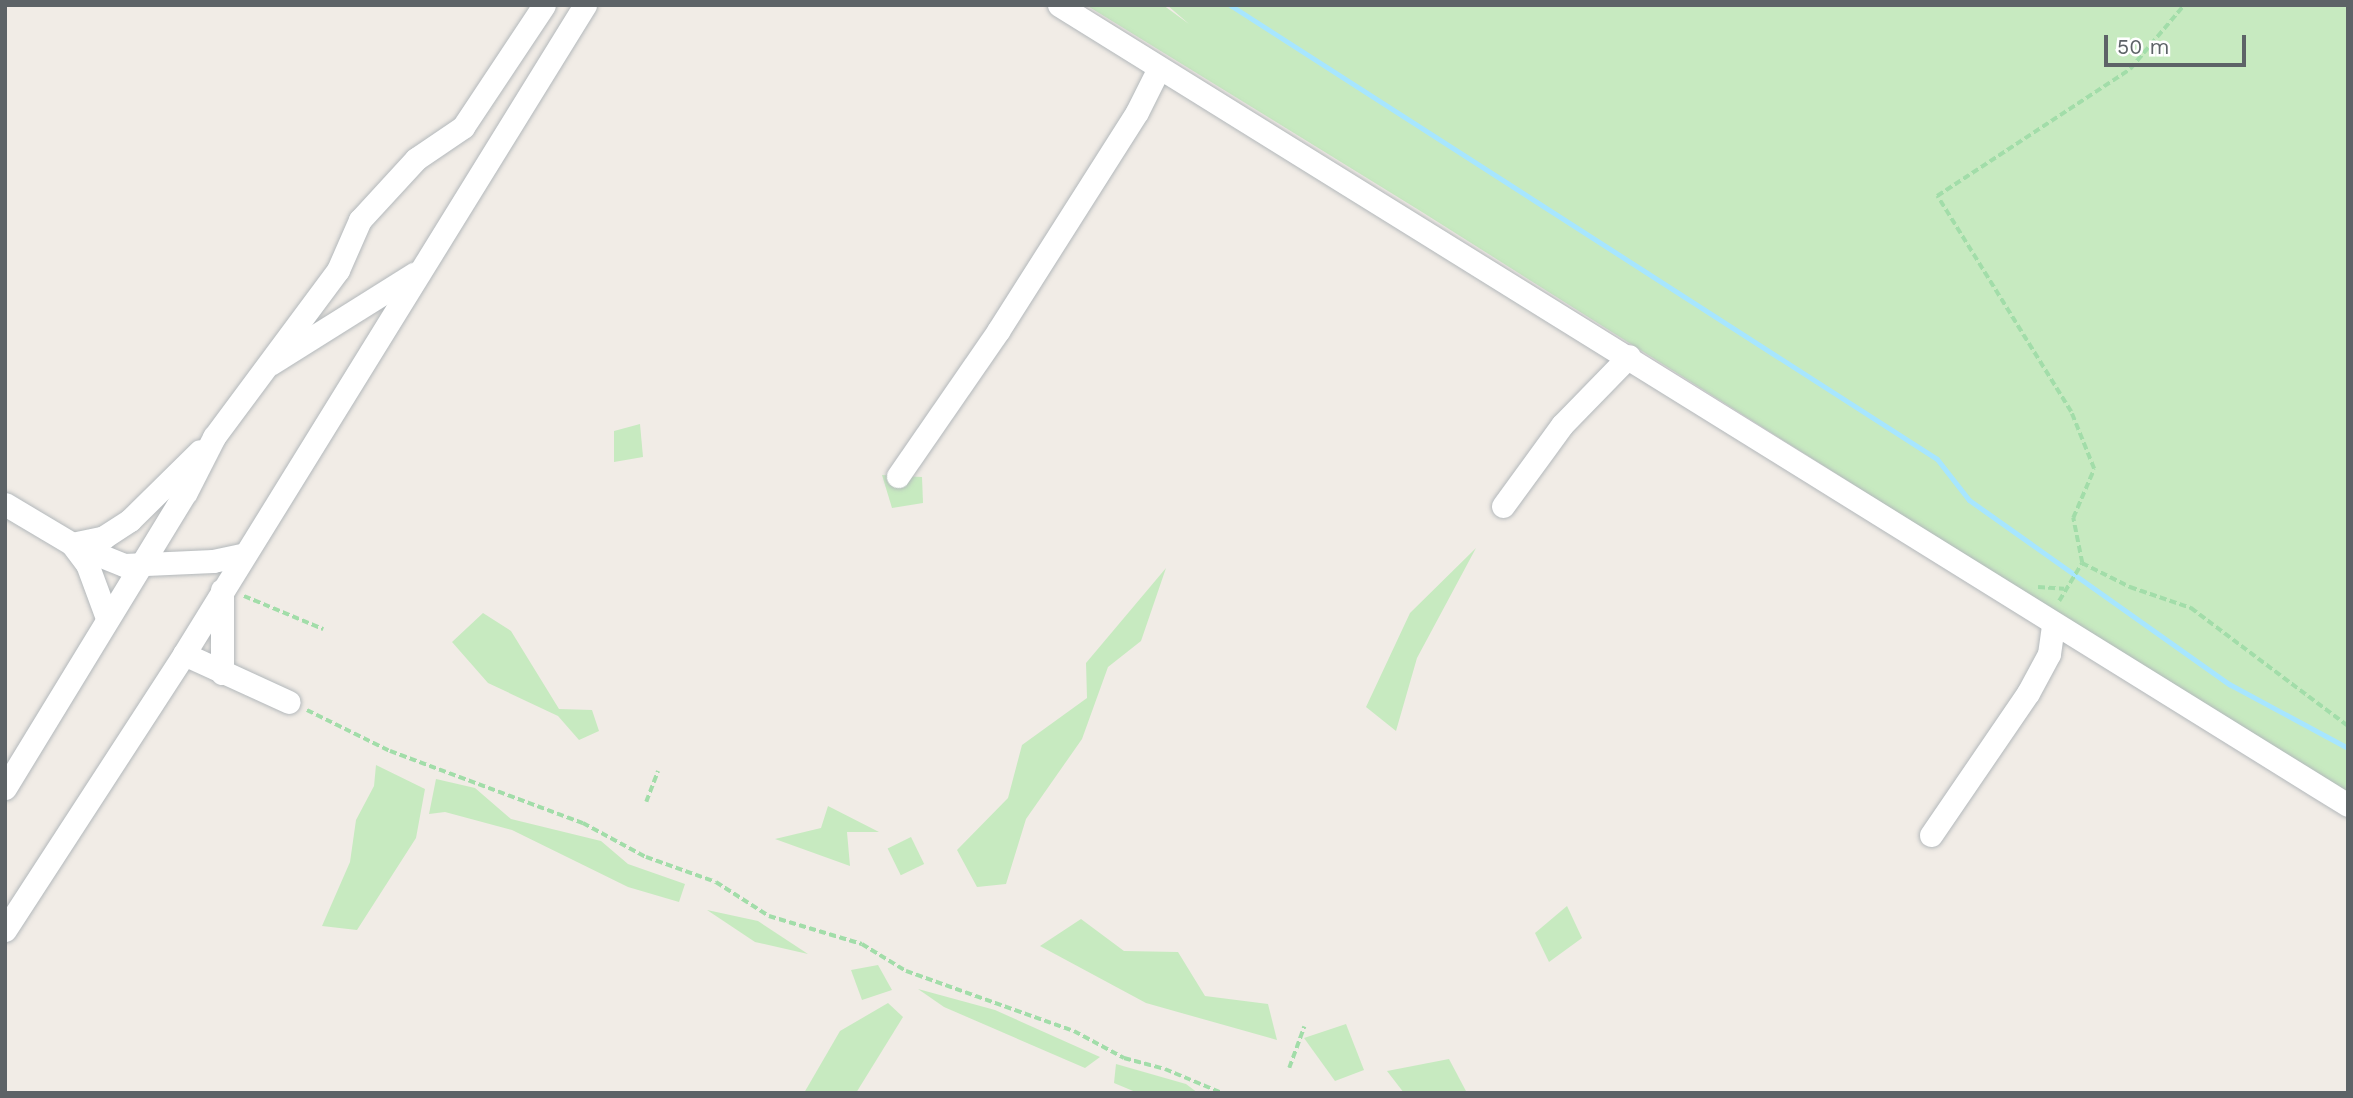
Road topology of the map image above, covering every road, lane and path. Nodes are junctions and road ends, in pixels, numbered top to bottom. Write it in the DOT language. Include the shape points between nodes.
graph roads {
  1 [pos="544,5"];
  2 [pos="585,5"];
  3 [pos="1059,5"];
  4 [pos="2184,5"];
  5 [pos="1159,68"];
  6 [pos="420,270"];
  7 [pos="1629,356"];
  8 [pos="266,367"];
  9 [pos="215,437"];
  10 [pos="898,477"];
  11 [pos="5,504"];
  12 [pos="1503,506"];
  13 [pos="72,544"];
  14 [pos="243,555"];
  15 [pos="2082,563"];
  16 [pos="140,565"];
  17 [pos="2067,583"];
  18 [pos="222,587"];
  19 [pos="269,607"];
  20 [pos="107,618"];
  21 [pos="2053,625"];
  22 [pos="323,629"];
  23 [pos="184,654"];
  24 [pos="228,676"];
  25 [pos="289,702"];
  26 [pos="2348,726"];
  27 [pos="658,771"];
  28 [pos="5,788"];
  29 [pos="646,802"];
  30 [pos="2348,805"];
  31 [pos="1931,835"];
  32 [pos="5,930"];
  33 [pos="1304,1027"];
  34 [pos="1289,1068"];
  35 [pos="1222,1093"];
  1 -- 8 [label="street" via="463,127 416,159 360,220 338,270"];
  2 -- 6 [label="street"];
  3 -- 5 [label="street"];
  4 -- 15 [label="path" via="2130,69 1937,196 2071,412 2094,469 2073,518"];
  5 -- 7 [label="street"];
  5 -- 10 [label="street" via="1137,112 1006,319"];
  6 -- 8 [label="street"];
  6 -- 14 [label="street"];
  7 -- 12 [label="street" via="1562,425"];
  7 -- 21 [label="street"];
  8 -- 9 [label="street"];
  9 -- 13 [label="street" via="130,520 104,537"];
  9 -- 16 [label="street"];
  11 -- 13 [label="street"];
  13 -- 16 [label="street" via="124,565"];
  13 -- 20 [label="street" via="87,564"];
  14 -- 16 [label="street"];
  14 -- 18 [label="street"];
  15 -- 17 [label="path"];
  15 -- 26 [label="path" via="2130,587 2190,608"];
  16 -- 20 [label="street"];
  18 -- 23 [label="street"];
  18 -- 24 [label="street"];
  19 -- 22 [label="path"];
  20 -- 28 [label="street"];
  21 -- 30 [label="street"];
  21 -- 31 [label="street" via="2049,654 2028,693"];
  23 -- 24 [label="street"];
  23 -- 32 [label="street"];
  24 -- 25 [label="street"];
  25 -- 35 [label="path" via="390,751 583,823 646,857 716,881 769,916 862,944 906,971 1074,1031 1124,1058"];
  27 -- 29 [label="path"];
  33 -- 34 [label="path"];
}
